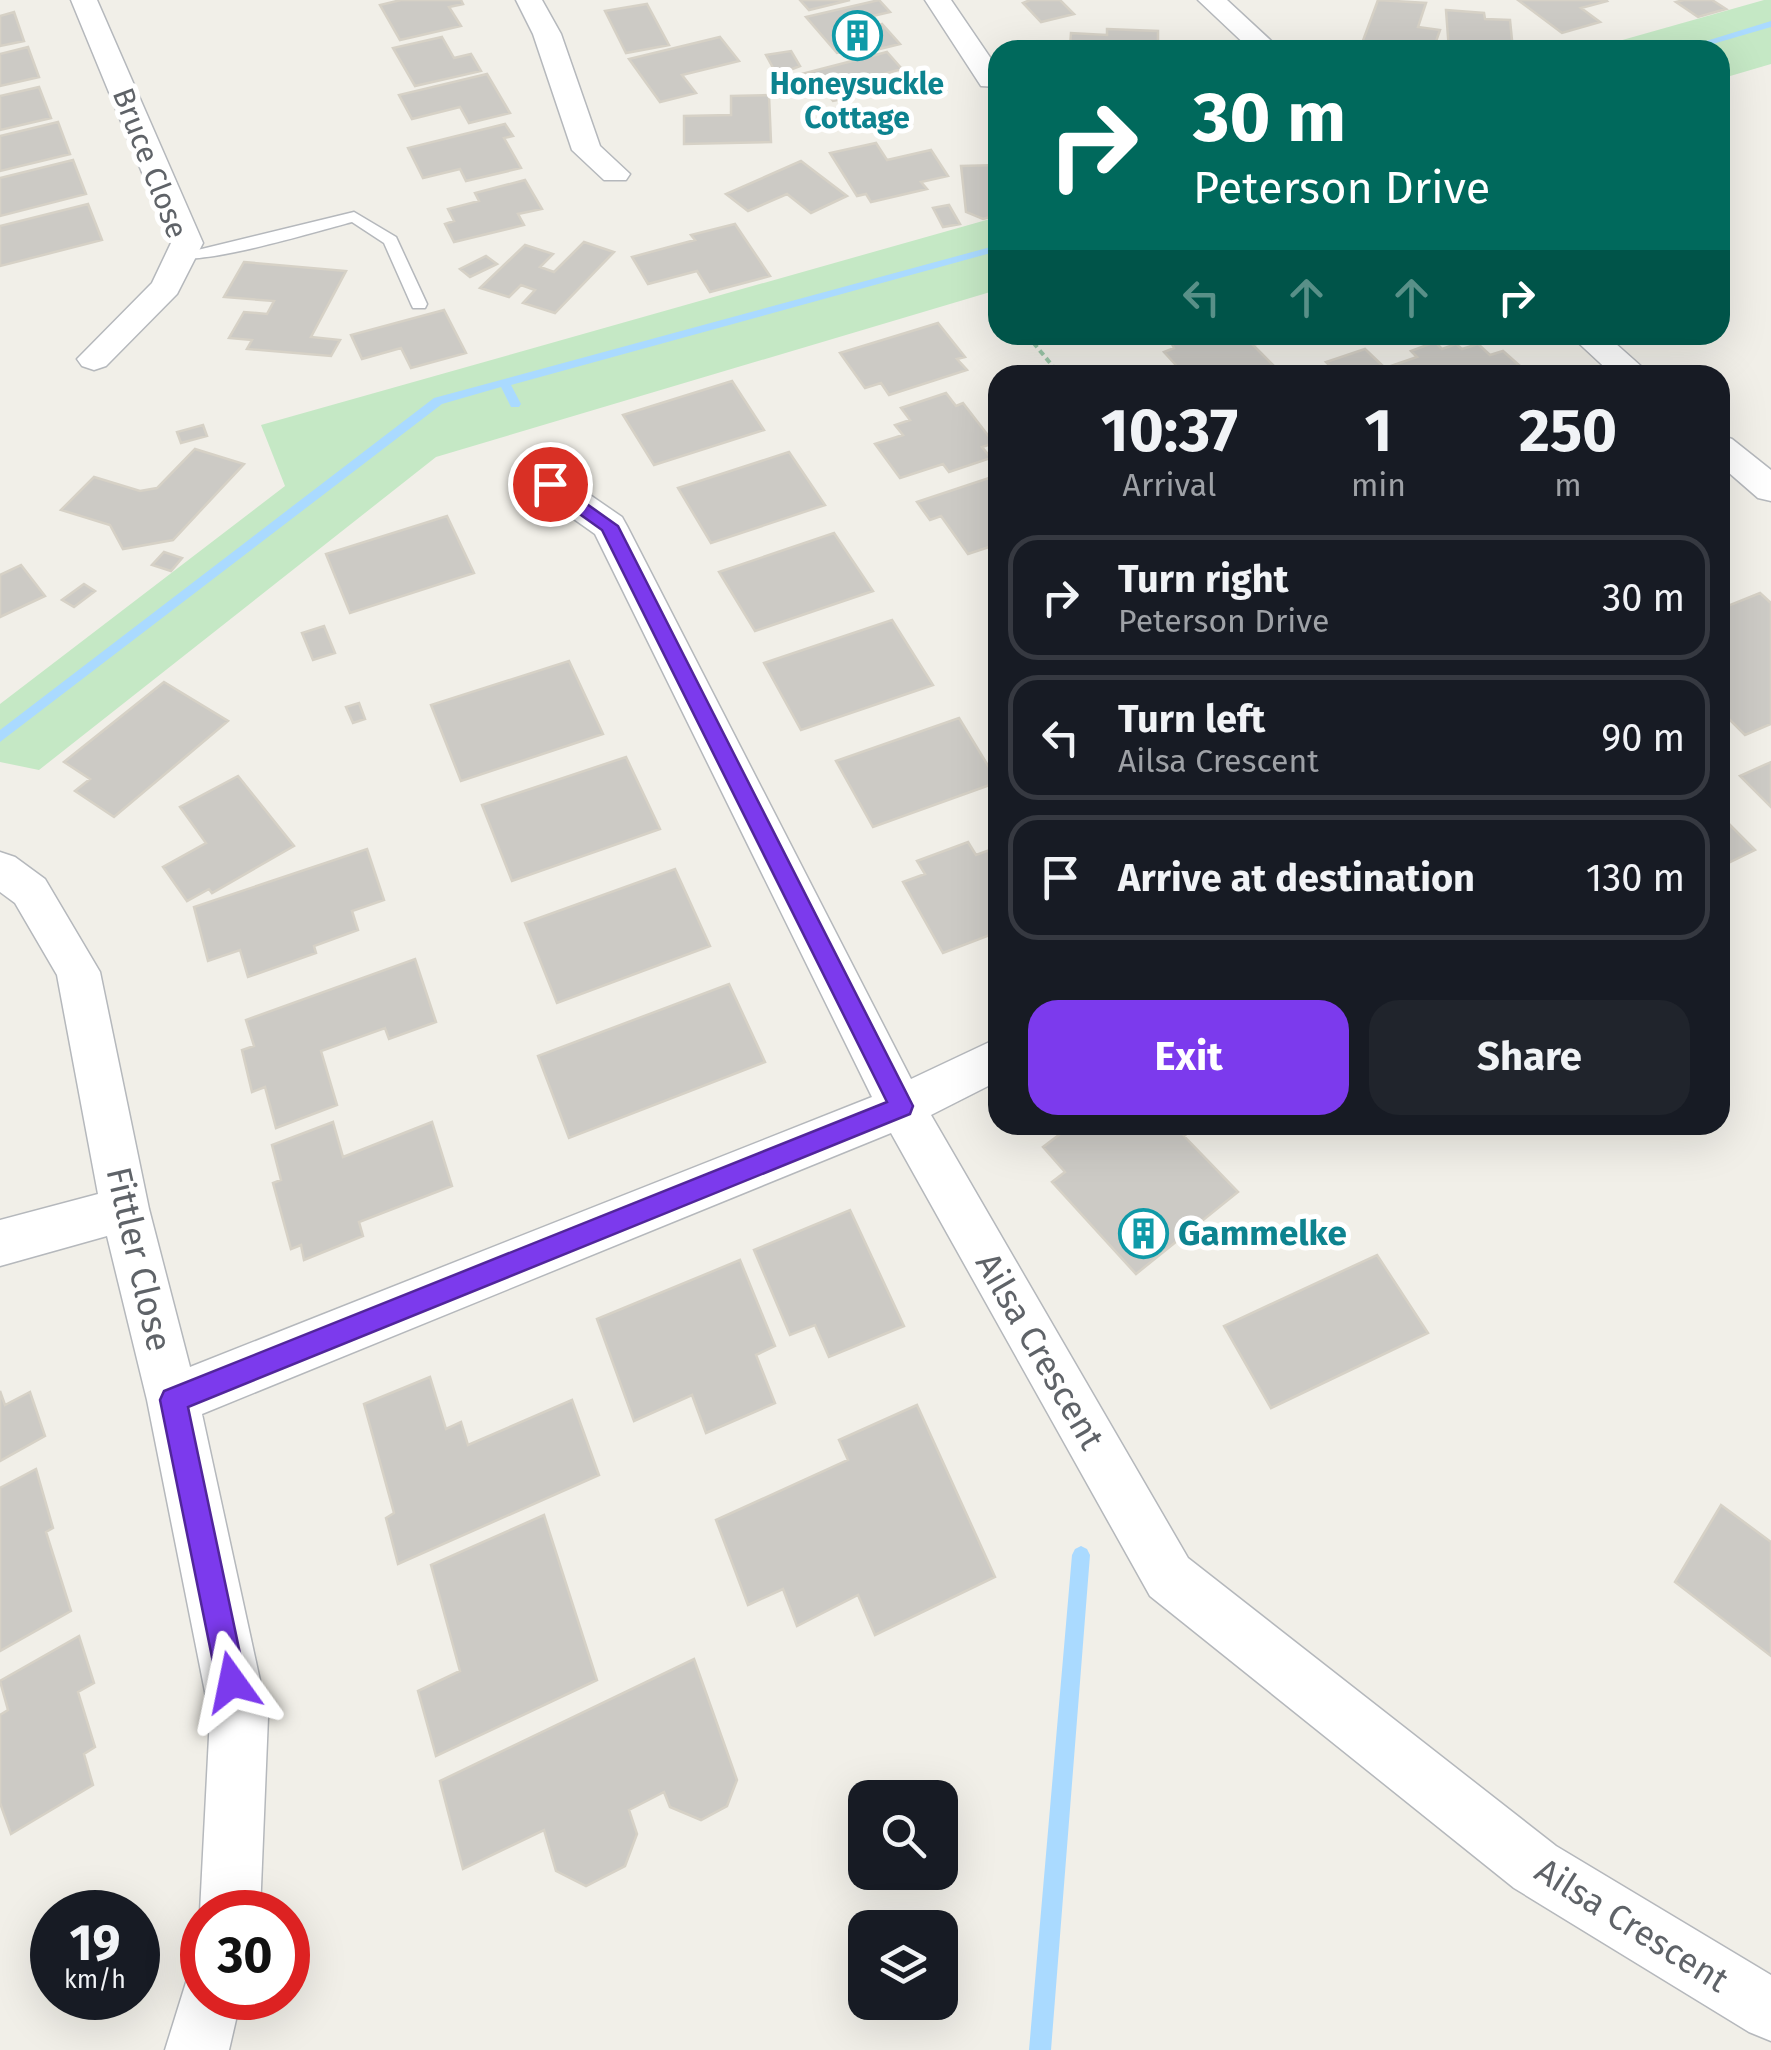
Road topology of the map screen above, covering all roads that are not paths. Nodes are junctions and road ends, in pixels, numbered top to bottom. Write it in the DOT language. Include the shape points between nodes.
graph roads {
  1 [pos="84,0"];
  2 [pos="529,0"];
  3 [pos="938,0"];
  4 [pos="1211,0"];
  5 [pos="1256,40"];
  6 [pos="988,77"];
  7 [pos="616,174"];
  8 [pos="181,256"];
  9 [pos="419,304"];
  10 [pos="1598,345"];
  11 [pos="94,359"];
  12 [pos="1622,365"];
  13 [pos="1730,455"];
  14 [pos="550,484"];
  15 [pos="1771,490"];
  16 [pos="0,869"];
  17 [pos="988,1063"];
  18 [pos="901,1106"];
  19 [pos="125,1208"];
  20 [pos="0,1243"];
  21 [pos="173,1400"];
  22 [pos="231,1890"];
  23 [pos="1771,2010"];
  24 [pos="205,2020"];
  25 [pos="198,2050"];
  1 -- 8 [label="street, Bruce Close" via="186,243"];
  2 -- 7 [label="street" via="587,150"];
  3 -- 6 [label="street"];
  4 -- 5 [label="street"];
  8 -- 9 [label="lane" via="354,217 391,240"];
  8 -- 11 [label="street, Bruce Close" via="166,286"];
  10 -- 12 [label="street"];
  13 -- 15 [label="street"];
  14 -- 18 [label="street, Ailsa Crescent" via="609,526"];
  16 -- 19 [label="street, Fittler Close" via="30,891 78,972"];
  17 -- 18 [label="street"];
  18 -- 21 [label="street"];
  18 -- 23 [label="street, Ailsa Crescent" via="1169,1577 1535,1868"];
  19 -- 20 [label="street"];
  19 -- 21 [label="street, Fittler Close"];
  21 -- 22 [label="street, Fittler Close" via="239,1717"];
  24 -- 25 [label="street"];
}
